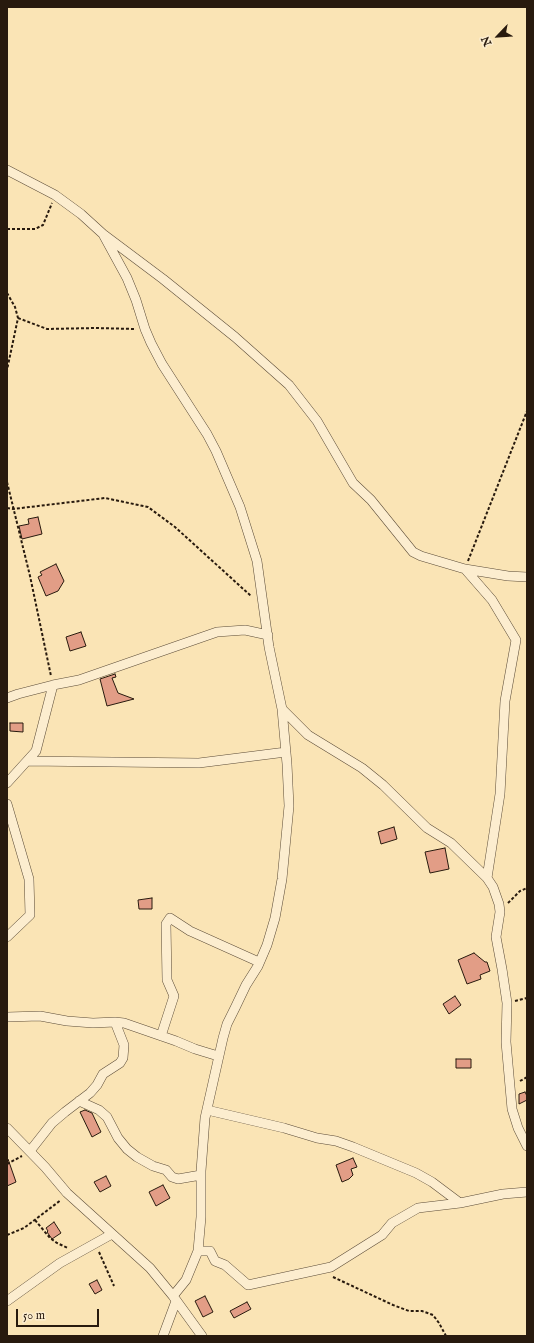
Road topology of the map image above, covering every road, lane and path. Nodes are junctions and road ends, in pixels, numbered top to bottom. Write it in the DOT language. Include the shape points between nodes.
graph roads {
  1 [pos="7,170"];
  2 [pos="55,195"];
  3 [pos="7,229"];
  4 [pos="104,234"];
  5 [pos="7,293"];
  6 [pos="18,318"];
  7 [pos="145,329"];
  8 [pos="7,370"];
  9 [pos="527,411"];
  10 [pos="7,482"];
  11 [pos="7,508"];
  12 [pos="13,509"];
  13 [pos="465,569"];
  14 [pos="527,576"];
  15 [pos="264,607"];
  16 [pos="268,635"];
  17 [pos="53,685"];
  18 [pos="7,698"];
  19 [pos="282,709"];
  20 [pos="286,752"];
  21 [pos="27,761"];
  22 [pos="7,783"];
  23 [pos="7,804"];
  24 [pos="487,878"];
  25 [pos="527,888"];
  26 [pos="500,912"];
  27 [pos="7,937"];
  28 [pos="260,962"];
  29 [pos="7,1017"];
  30 [pos="116,1022"];
  31 [pos="161,1036"];
  32 [pos="218,1056"];
  33 [pos="79,1101"];
  34 [pos="207,1110"];
  35 [pos="7,1128"];
  36 [pos="527,1146"];
  37 [pos="30,1151"];
  38 [pos="7,1164"];
  39 [pos="201,1175"];
  40 [pos="527,1192"];
  41 [pos="69,1195"];
  42 [pos="460,1204"];
  43 [pos="35,1220"];
  44 [pos="112,1234"];
  45 [pos="7,1235"];
  46 [pos="93,1244"];
  47 [pos="70,1248"];
  48 [pos="198,1251"];
  49 [pos="318,1270"];
  50 [pos="114,1286"];
  51 [pos="175,1299"];
  52 [pos="7,1301"];
  53 [pos="163,1336"];
  54 [pos="202,1336"];
  55 [pos="446,1336"];
  1 -- 2 [label="street"];
  2 -- 3 [label="path" via="43,225 35,229"];
  2 -- 4 [label="street"];
  4 -- 7 [label="street" via="127,278"];
  4 -- 13 [label="street" via="235,337 289,385 317,421 353,483 371,500 413,552"];
  5 -- 6 [label="path"];
  6 -- 7 [label="path" via="47,329"];
  6 -- 8 [label="path"];
  7 -- 15 [label="street" via="162,364 207,434 240,506 257,561"];
  9 -- 13 [label="path"];
  10 -- 12 [label="path"];
  11 -- 12 [label="path"];
  12 -- 15 [label="path" via="105,498 148,507 175,527"];
  12 -- 17 [label="path"];
  13 -- 14 [label="street" via="508,576"];
  13 -- 24 [label="street" via="492,600 516,640 505,701 500,794"];
  15 -- 16 [label="street"];
  16 -- 17 [label="street" via="245,630 217,632 79,680"];
  16 -- 19 [label="street"];
  17 -- 18 [label="street"];
  17 -- 21 [label="street" via="36,751"];
  19 -- 20 [label="street"];
  19 -- 24 [label="street" via="308,735 362,768 383,785 427,828 451,843"];
  20 -- 21 [label="street" via="199,763"];
  20 -- 28 [label="street" via="289,806 282,879 275,918"];
  21 -- 22 [label="street"];
  23 -- 27 [label="street" via="29,879 30,915"];
  24 -- 26 [label="street" via="496,895"];
  25 -- 26 [label="path" via="517,894"];
  26 -- 36 [label="street" via="496,937 507,1003 506,1042 510,1093 518,1128"];
  28 -- 31 [label="street" via="190,931 170,918 166,924 167,980 174,996"];
  28 -- 32 [label="street" via="228,1024"];
  29 -- 30 [label="street" via="40,1016 67,1021"];
  30 -- 31 [label="street"];
  30 -- 33 [label="street" via="124,1045 123,1058 120,1063 103,1074 93,1089"];
  31 -- 32 [label="street"];
  32 -- 34 [label="street"];
  33 -- 37 [label="street" via="52,1123"];
  33 -- 39 [label="street" via="99,1110 107,1117 127,1150 137,1157 166,1170 178,1179"];
  34 -- 39 [label="street"];
  34 -- 42 [label="street" via="353,1147 416,1173"];
  35 -- 37 [label="street"];
  37 -- 38 [label="path"];
  37 -- 41 [label="street"];
  39 -- 48 [label="street"];
  40 -- 42 [label="street" via="502,1194"];
  41 -- 43 [label="path"];
  41 -- 44 [label="street"];
  42 -- 49 [label="street" via="418,1208 392,1223 382,1235 331,1267"];
  43 -- 45 [label="path"];
  43 -- 47 [label="path" via="50,1238"];
  44 -- 46 [label="street"];
  44 -- 51 [label="street" via="150,1268"];
  46 -- 50 [label="path" via="103,1259"];
  46 -- 52 [label="street" via="60,1263"];
  48 -- 49 [label="street" via="210,1251 215,1261 225,1265 248,1285"];
  48 -- 51 [label="street"];
  49 -- 55 [label="path" via="393,1305 433,1316"];
  51 -- 53 [label="street"];
  51 -- 54 [label="street"];
}
